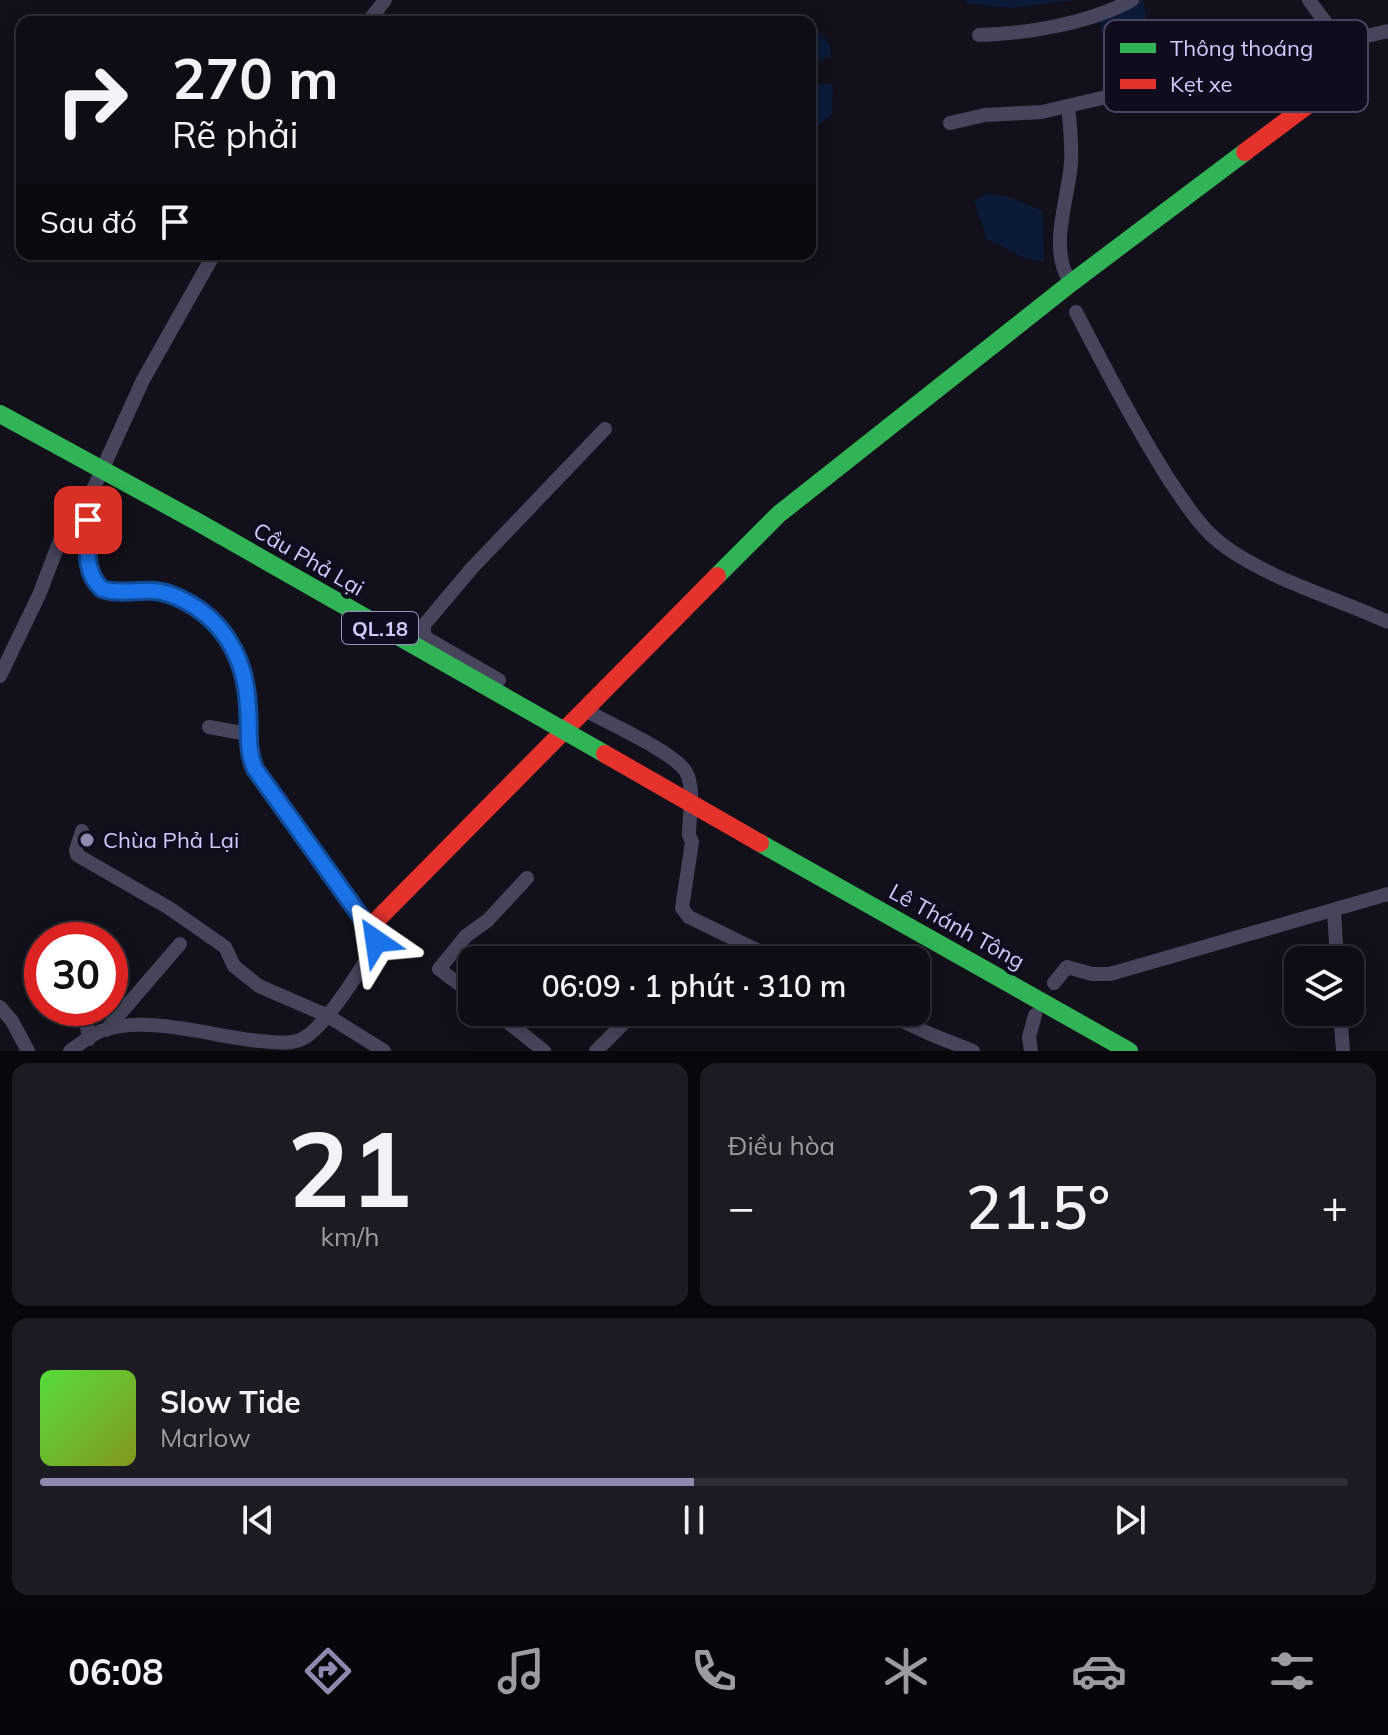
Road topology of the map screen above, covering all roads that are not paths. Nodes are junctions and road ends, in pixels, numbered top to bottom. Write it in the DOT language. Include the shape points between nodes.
graph roads {
  1 [pos="385,0"];
  2 [pos="1132,0"];
  3 [pos="1309,0"];
  4 [pos="373,16"];
  5 [pos="1326,20"];
  6 [pos="1388,31"];
  7 [pos="979,35"];
  8 [pos="1368,36"];
  9 [pos="1104,98"];
  10 [pos="1068,106"];
  11 [pos="1296,112"];
  12 [pos="950,123"];
  13 [pos="211,260"];
  14 [pos="1071,283"];
  15 [pos="1076,312"];
  16 [pos="0,414"];
  17 [pos="605,429"];
  18 [pos="86,505"];
  19 [pos="1388,622"];
  20 [pos="0,676"];
  21 [pos="579,716"];
  22 [pos="209,727"];
  23 [pos="248,734"];
  24 [pos="82,831"];
  25 [pos="760,843"];
  26 [pos="527,878"];
  27 [pos="1388,894"];
  28 [pos="1334,911"];
  29 [pos="369,928"];
  30 [pos="180,944"];
  31 [pos="748,946"];
  32 [pos="1336,946"];
  33 [pos="458,983"];
  34 [pos="1054,983"];
  35 [pos="0,1007"];
  36 [pos="1035,1015"];
  37 [pos="328,1016"];
  38 [pos="87,1026"];
  39 [pos="513,1026"];
  40 [pos="621,1026"];
  41 [pos="915,1026"];
  42 [pos="1341,1026"];
  43 [pos="106,1030"];
  44 [pos="89,1039"];
  45 [pos="290,1046"];
  46 [pos="28,1051"];
  47 [pos="70,1051"];
  48 [pos="384,1051"];
  49 [pos="544,1051"];
  50 [pos="596,1051"];
  51 [pos="973,1051"];
  52 [pos="1031,1051"];
  53 [pos="1129,1051"];
  54 [pos="1343,1051"];
  1 -- 4 [label="street"];
  2 -- 7 [label="street" via="1024,32"];
  3 -- 5 [label="street"];
  6 -- 8 [label="street"];
  9 -- 10 [label="street"];
  10 -- 12 [label="street"];
  10 -- 14 [label="street" via="1071,164 1061,263"];
  11 -- 14 [label="main road"];
  13 -- 18 [label="street" via="143,380"];
  14 -- 21 [label="main road" via="779,514"];
  15 -- 19 [label="street" via="1140,434 1207,532 1275,575"];
  16 -- 25 [label="main road, Cầu Phả Lại / QL.18, bridge"];
  17 -- 21 [label="street" via="472,568 423,630 428,639"];
  18 -- 20 [label="street" via="69,517"];
  18 -- 23 [label="street" via="87,562 96,584 110,592 166,593 185,601 225,634 244,672"];
  21 -- 29 [label="main road"];
  21 -- 31 [label="street" via="675,759 687,773 692,842 682,908 689,917"];
  22 -- 23 [label="street"];
  23 -- 29 [label="street" via="255,769"];
  24 -- 37 [label="street" via="77,855 225,947 234,966 259,986"];
  25 -- 53 [label="main road, Lê Thánh Tông / QL.18"];
  26 -- 33 [label="street" via="439,969"];
  27 -- 28 [label="street"];
  28 -- 32 [label="street"];
  28 -- 34 [label="street" via="1110,974 1067,967"];
  29 -- 37 [label="street" via="376,943"];
  30 -- 43 [label="street"];
  35 -- 46 [label="street"];
  36 -- 52 [label="street"];
  37 -- 45 [label="street"];
  37 -- 48 [label="street"];
  38 -- 44 [label="street"];
  39 -- 49 [label="street"];
  40 -- 50 [label="street"];
  41 -- 51 [label="street"];
  42 -- 54 [label="street"];
  43 -- 44 [label="street"];
  43 -- 45 [label="street" via="167,1026"];
  44 -- 47 [label="street"];
}
